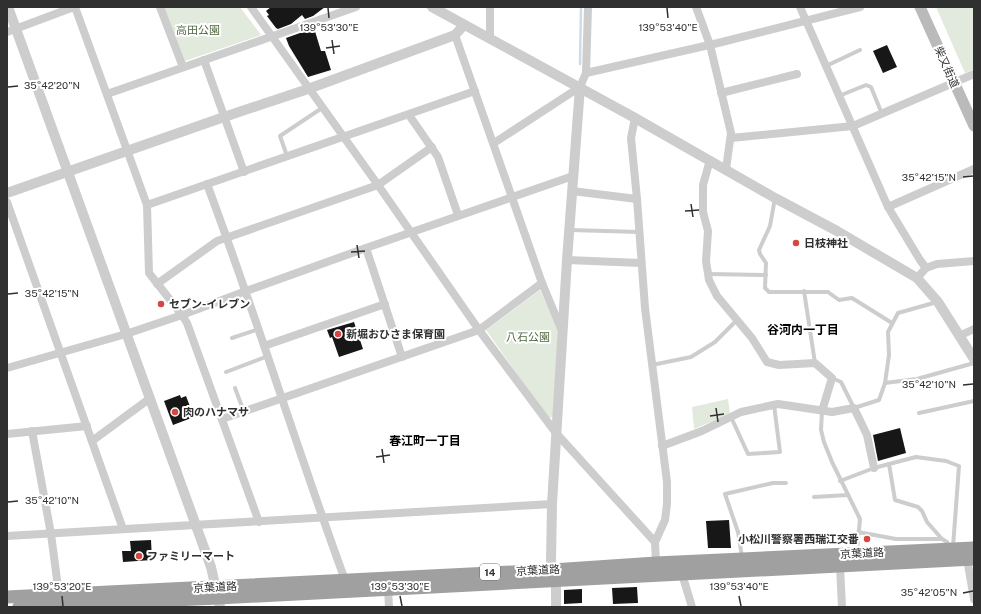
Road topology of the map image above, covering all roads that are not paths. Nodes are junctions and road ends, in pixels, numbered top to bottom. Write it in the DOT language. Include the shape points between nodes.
graph roads {
  1 [pos="8,7"];
  2 [pos="74,7"];
  3 [pos="160,7"];
  4 [pos="251,7"];
  5 [pos="356,7"];
  6 [pos="432,7"];
  7 [pos="490,7"];
  8 [pos="588,7"];
  9 [pos="696,7"];
  10 [pos="800,7"];
  11 [pos="860,7"];
  12 [pos="920,7"];
  13 [pos="806,21"];
  14 [pos="464,26"];
  15 [pos="12,30"];
  16 [pos="455,35"];
  17 [pos="272,36"];
  18 [pos="490,39"];
  19 [pos="710,45"];
  20 [pos="860,50"];
  21 [pos="204,60"];
  22 [pos="826,66"];
  23 [pos="183,68"];
  24 [pos="586,73"];
  25 [pos="797,74"];
  26 [pos="974,74"];
  27 [pos="954,83"];
  28 [pos="580,87"];
  29 [pos="308,89"];
  30 [pos="476,91"];
  31 [pos="721,93"];
  32 [pos="106,94"];
  33 [pos="839,96"];
  34 [pos="322,108"];
  35 [pos="882,114"];
  36 [pos="409,115"];
  37 [pos="224,117"];
  38 [pos="635,118"];
  39 [pos="853,126"];
  40 [pos="974,126"];
  41 [pos="343,138"];
  42 [pos="730,138"];
  43 [pos="494,143"];
  44 [pos="432,148"];
  45 [pos="128,152"];
  46 [pos="288,157"];
  47 [pos="710,160"];
  48 [pos="726,169"];
  49 [pos="974,170"];
  50 [pos="68,172"];
  51 [pos="244,172"];
  52 [pos="573,176"];
  53 [pos="207,184"];
  54 [pos="378,185"];
  55 [pos="572,191"];
  56 [pos="7,193"];
  57 [pos="513,197"];
  58 [pos="775,198"];
  59 [pos="637,199"];
  60 [pos="7,202"];
  61 [pos="147,205"];
  62 [pos="888,207"];
  63 [pos="458,215"];
  64 [pos="569,230"];
  65 [pos="411,232"];
  66 [pos="640,232"];
  67 [pos="227,238"];
  68 [pos="366,248"];
  69 [pos="567,260"];
  70 [pos="974,261"];
  71 [pos="641,263"];
  72 [pos="926,268"];
  73 [pos="708,274"];
  74 [pos="766,275"];
  75 [pos="917,278"];
  76 [pos="542,283"];
  77 [pos="157,284"];
  78 [pos="246,290"];
  79 [pos="804,291"];
  80 [pos="938,302"];
  81 [pos="385,304"];
  82 [pos="182,315"];
  83 [pos="737,320"];
  84 [pos="892,323"];
  85 [pos="259,329"];
  86 [pos="974,329"];
  87 [pos="479,330"];
  88 [pos="562,331"];
  89 [pos="126,334"];
  90 [pos="959,336"];
  91 [pos="232,338"];
  92 [pos="264,346"];
  93 [pos="60,352"];
  94 [pos="268,356"];
  95 [pos="402,357"];
  96 [pos="974,359"];
  97 [pos="815,362"];
  98 [pos="974,363"];
  99 [pos="652,365"];
  100 [pos="7,368"];
  101 [pos="226,372"];
  102 [pos="832,378"];
  103 [pos="885,383"];
  104 [pos="235,388"];
  105 [pos="282,398"];
  106 [pos="149,399"];
  107 [pos="974,401"];
  108 [pos="774,405"];
  109 [pos="854,408"];
  110 [pos="822,411"];
  111 [pos="244,412"];
  112 [pos="919,413"];
  113 [pos="731,417"];
  114 [pos="222,419"];
  115 [pos="87,426"];
  116 [pos="32,431"];
  117 [pos="556,433"];
  118 [pos="7,434"];
  119 [pos="92,442"];
  120 [pos="662,446"];
  121 [pos="889,464"];
  122 [pos="874,468"];
  123 [pos="840,481"];
  124 [pos="786,483"];
  125 [pos="848,495"];
  126 [pos="814,497"];
  127 [pos="552,504"];
  128 [pos="323,518"];
  129 [pos="258,522"];
  130 [pos="195,525"];
  131 [pos="123,529"];
  132 [pos="858,532"];
  133 [pos="51,534"];
  134 [pos="7,536"];
  135 [pos="942,539"];
  136 [pos="655,542"];
  137 [pos="952,550"];
  138 [pos="857,553"];
  139 [pos="972,555"];
  140 [pos="742,560"];
  141 [pos="656,563"];
  142 [pos="840,566"];
  143 [pos="682,574"];
  144 [pos="554,575"];
  145 [pos="345,580"];
  146 [pos="388,589"];
  147 [pos="59,595"];
  148 [pos="7,597"];
  149 [pos="218,598"];
  150 [pos="974,599"];
  151 [pos="120,605"];
  152 [pos="19,607"];
  153 [pos="389,607"];
  154 [pos="556,607"];
  155 [pos="692,607"];
  156 [pos="842,607"];
  1 -- 15 [label="street"];
  2 -- 15 [label="street"];
  2 -- 32 [label="street"];
  3 -- 23 [label="street"];
  4 -- 17 [label="street"];
  5 -- 17 [label="street"];
  6 -- 14 [label="street"];
  7 -- 18 [label="street"];
  8 -- 24 [label="street"];
  9 -- 19 [label="street"];
  10 -- 13 [label="street"];
  11 -- 13 [label="street"];
  12 -- 27 [label="main road, 柴又街道"];
  13 -- 19 [label="street"];
  13 -- 22 [label="street"];
  14 -- 16 [label="street"];
  14 -- 18 [label="street"];
  15 -- 50 [label="street"];
  16 -- 29 [label="street"];
  16 -- 30 [label="street"];
  17 -- 21 [label="street"];
  17 -- 29 [label="street"];
  18 -- 28 [label="street"];
  19 -- 24 [label="street"];
  19 -- 31 [label="street"];
  20 -- 22 [label="lane"];
  21 -- 23 [label="street"];
  21 -- 37 [label="street"];
  22 -- 33 [label="street"];
  23 -- 32 [label="street"];
  24 -- 28 [label="street"];
  25 -- 31 [label="street"];
  26 -- 27 [label="street"];
  27 -- 35 [label="street"];
  27 -- 40 [label="main road, 柴又街道"];
  28 -- 38 [label="street"];
  28 -- 43 [label="street"];
  28 -- 52 [label="street"];
  29 -- 34 [label="street"];
  29 -- 37 [label="street"];
  30 -- 36 [label="street"];
  30 -- 43 [label="street"];
  31 -- 42 [label="street"];
  32 -- 45 [label="street"];
  33 -- 35 [label="lane" via="866,85 871,87"];
  33 -- 39 [label="street"];
  34 -- 41 [label="street"];
  34 -- 46 [label="lane" via="280,136"];
  35 -- 39 [label="street"];
  36 -- 41 [label="street"];
  36 -- 44 [label="street"];
  37 -- 45 [label="street"];
  37 -- 51 [label="street"];
  38 -- 47 [label="street"];
  38 -- 59 [label="street" via="630,138"];
  39 -- 42 [label="street"];
  39 -- 62 [label="street"];
  41 -- 46 [label="street"];
  41 -- 54 [label="street"];
  42 -- 48 [label="street"];
  43 -- 57 [label="street"];
  44 -- 54 [label="street"];
  44 -- 63 [label="street" via="438,157"];
  45 -- 50 [label="street"];
  45 -- 61 [label="street"];
  46 -- 51 [label="street"];
  47 -- 48 [label="street"];
  47 -- 73 [label="street" via="703,185 703,212 708,231"];
  48 -- 58 [label="street"];
  49 -- 62 [label="street"];
  50 -- 56 [label="street"];
  50 -- 89 [label="street"];
  51 -- 53 [label="street"];
  52 -- 55 [label="street"];
  52 -- 57 [label="street"];
  53 -- 61 [label="street"];
  53 -- 67 [label="street"];
  54 -- 65 [label="street"];
  54 -- 67 [label="street"];
  55 -- 59 [label="street"];
  55 -- 64 [label="street"];
  57 -- 63 [label="street"];
  57 -- 76 [label="street"];
  58 -- 74 [label="lane" via="770,226 759,250 766,263"];
  58 -- 75 [label="street"];
  59 -- 66 [label="street"];
  60 -- 93 [label="street"];
  61 -- 77 [label="street" via="149,273"];
  62 -- 72 [label="street"];
  63 -- 65 [label="street"];
  64 -- 66 [label="lane"];
  64 -- 69 [label="street"];
  65 -- 68 [label="street"];
  65 -- 87 [label="street"];
  66 -- 71 [label="street"];
  67 -- 77 [label="street" via="217,241"];
  67 -- 78 [label="street"];
  68 -- 78 [label="street"];
  68 -- 81 [label="street"];
  69 -- 71 [label="street"];
  69 -- 88 [label="street"];
  70 -- 72 [label="street" via="937,264"];
  71 -- 99 [label="street"];
  72 -- 75 [label="street"];
  73 -- 74 [label="lane"];
  73 -- 83 [label="street" via="717,296"];
  74 -- 79 [label="lane" via="765,288 769,292"];
  75 -- 80 [label="street"];
  76 -- 87 [label="street"];
  76 -- 88 [label="street"];
  77 -- 82 [label="street"];
  78 -- 82 [label="street"];
  78 -- 85 [label="street"];
  79 -- 84 [label="lane" via="828,292 839,300 852,298"];
  79 -- 97 [label="lane"];
  80 -- 84 [label="lane" via="898,313"];
  80 -- 90 [label="street"];
  81 -- 92 [label="street"];
  81 -- 95 [label="street"];
  82 -- 89 [label="street"];
  82 -- 114 [label="street"];
  83 -- 97 [label="street" via="767,362 779,365"];
  83 -- 99 [label="lane" via="716,342 691,357"];
  84 -- 103 [label="lane" via="888,332 889,355"];
  85 -- 91 [label="lane"];
  85 -- 92 [label="street"];
  86 -- 90 [label="street"];
  87 -- 95 [label="street"];
  87 -- 117 [label="street"];
  88 -- 117 [label="street"];
  89 -- 93 [label="street"];
  89 -- 106 [label="street"];
  90 -- 96 [label="street"];
  92 -- 94 [label="street"];
  93 -- 100 [label="street"];
  93 -- 115 [label="street"];
  94 -- 101 [label="lane"];
  94 -- 105 [label="street"];
  95 -- 105 [label="street"];
  97 -- 102 [label="street"];
  98 -- 103 [label="lane" via="917,379"];
  99 -- 120 [label="street"];
  102 -- 109 [label="lane" via="841,382"];
  102 -- 110 [label="street"];
  103 -- 109 [label="lane" via="879,400"];
  104 -- 111 [label="lane"];
  105 -- 111 [label="street"];
  105 -- 128 [label="street"];
  106 -- 119 [label="street"];
  106 -- 130 [label="street"];
  107 -- 112 [label="lane"];
  108 -- 110 [label="street"];
  108 -- 113 [label="street" via="741,412"];
  108 -- 113 [label="lane" via="780,452 748,454"];
  109 -- 110 [label="street"];
  109 -- 122 [label="street" via="867,435"];
  110 -- 123 [label="lane" via="824,442"];
  111 -- 114 [label="street"];
  113 -- 120 [label="street"];
  114 -- 129 [label="street"];
  115 -- 116 [label="street"];
  115 -- 119 [label="street"];
  116 -- 118 [label="street"];
  116 -- 133 [label="street"];
  117 -- 127 [label="street"];
  117 -- 136 [label="street"];
  119 -- 131 [label="street"];
  120 -- 136 [label="street" via="668,482 667,504 665,520"];
  121 -- 122 [label="lane"];
  121 -- 135 [label="lane" via="895,500 918,507"];
  121 -- 137 [label="lane" via="916,457 946,461 959,466"];
  122 -- 123 [label="lane"];
  123 -- 125 [label="lane"];
  124 -- 140 [label="lane" via="773,483 725,494 738,532"];
  125 -- 126 [label="lane"];
  125 -- 132 [label="lane" via="860,519"];
  127 -- 128 [label="street"];
  127 -- 144 [label="street" via="551,562"];
  128 -- 129 [label="street"];
  128 -- 145 [label="street"];
  129 -- 130 [label="street"];
  130 -- 131 [label="street"];
  130 -- 149 [label="street" via="211,567"];
  131 -- 133 [label="street"];
  132 -- 135 [label="lane" via="896,539"];
  132 -- 138 [label="lane"];
  133 -- 134 [label="street"];
  133 -- 147 [label="street"];
  135 -- 137 [label="lane"];
  136 -- 141 [label="street"];
  137 -- 138 [label="highway, 京葉道路 / 14"];
  137 -- 139 [label="highway, 京葉道路 / 14"];
  138 -- 140 [label="highway, 京葉道路 / 14"];
  139 -- 142 [label="highway, 京葉道路 / 14"];
  139 -- 150 [label="street"];
  140 -- 141 [label="highway, 京葉道路 / 14"];
  141 -- 144 [label="highway, 京葉道路 / 14"];
  142 -- 143 [label="highway, 京葉道路 / 14"];
  142 -- 156 [label="street"];
  143 -- 144 [label="highway, 京葉道路 / 14"];
  143 -- 155 [label="street"];
  144 -- 145 [label="highway, 京葉道路 / 14"];
  144 -- 146 [label="highway, 京葉道路 / 14"];
  144 -- 154 [label="street"];
  145 -- 149 [label="highway, 京葉道路 / 14"];
  146 -- 149 [label="highway, 京葉道路 / 14"];
  146 -- 153 [label="street"];
  147 -- 148 [label="highway, 京葉道路 / 14"];
  147 -- 149 [label="highway, 京葉道路 / 14"];
  149 -- 151 [label="highway, 京葉道路 / 14"];
  151 -- 152 [label="highway, 京葉道路 / 14"];
}
